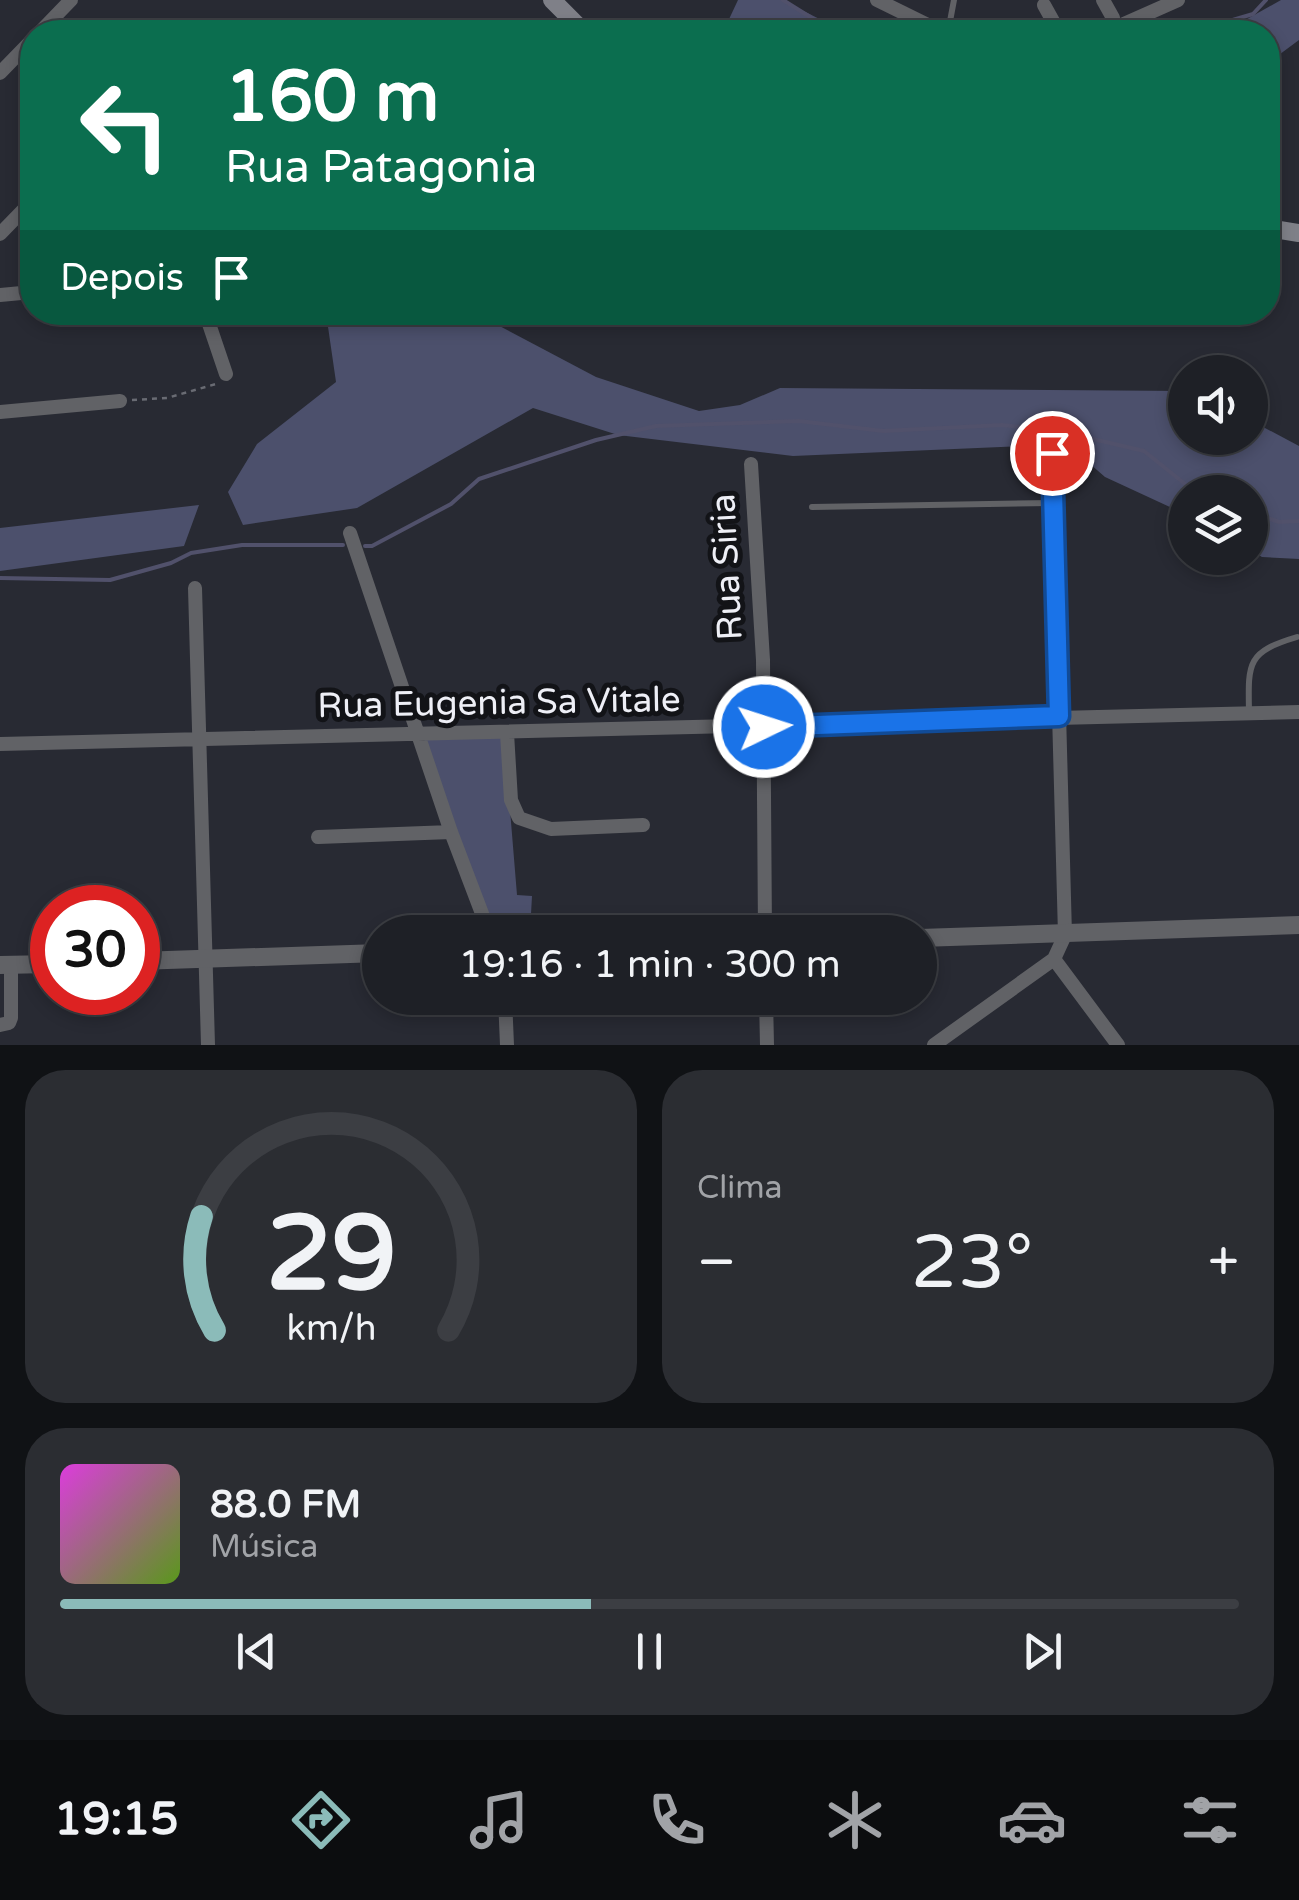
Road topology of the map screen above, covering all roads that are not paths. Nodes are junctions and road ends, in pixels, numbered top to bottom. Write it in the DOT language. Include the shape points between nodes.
graph roads {
  1 [pos="71,0"];
  2 [pos="552,0"];
  3 [pos="876,0"];
  4 [pos="1102,0"];
  5 [pos="1178,0"];
  6 [pos="1044,5"];
  7 [pos="1113,18"];
  8 [pos="52,20"];
  9 [pos="572,20"];
  10 [pos="919,20"];
  11 [pos="1052,20"];
  12 [pos="1133,20"];
  13 [pos="20,52"];
  14 [pos="0,73"];
  15 [pos="20,213"];
  16 [pos="0,234"];
  17 [pos="209,325"];
  18 [pos="226,374"];
  19 [pos="120,400"];
  20 [pos="0,412"];
  21 [pos="1052,453"];
  22 [pos="751,464"];
  23 [pos="1052,503"];
  24 [pos="812,507"];
  25 [pos="350,532"];
  26 [pos="195,588"];
  27 [pos="1297,636"];
  28 [pos="1299,712"];
  29 [pos="1249,713"];
  30 [pos="1059,716"];
  31 [pos="764,727"];
  32 [pos="507,733"];
  33 [pos="419,735"];
  34 [pos="198,740"];
  35 [pos="0,744"];
  36 [pos="643,826"];
  37 [pos="450,832"];
  38 [pos="318,837"];
  39 [pos="482,915"];
  40 [pos="765,915"];
  41 [pos="1299,925"];
  42 [pos="1065,935"];
  43 [pos="937,938"];
  44 [pos="362,954"];
  45 [pos="206,958"];
  46 [pos="1054,958"];
  47 [pos="160,959"];
  48 [pos="6,965"];
  49 [pos="505,1015"];
  50 [pos="767,1015"];
  51 [pos="0,1025"];
  52 [pos="208,1045"];
  53 [pos="506,1045"];
  54 [pos="768,1045"];
  55 [pos="934,1045"];
  56 [pos="1118,1045"];
  1 -- 8 [label="street"];
  2 -- 9 [label="main road"];
  3 -- 10 [label="street"];
  4 -- 7 [label="street"];
  5 -- 12 [label="street"];
  6 -- 11 [label="street"];
  13 -- 14 [label="street"];
  15 -- 16 [label="street"];
  17 -- 18 [label="street"];
  19 -- 20 [label="street"];
  21 -- 23 [label="street"];
  22 -- 31 [label="street, Rua Siria"];
  23 -- 24 [label="lane"];
  23 -- 30 [label="street"];
  25 -- 33 [label="street"];
  26 -- 34 [label="street"];
  27 -- 29 [label="lane" via="1256,654"];
  28 -- 29 [label="street, Rua Eugenia Sa Vitale"];
  29 -- 30 [label="street, Rua Eugenia Sa Vitale"];
  30 -- 31 [label="street, Rua Eugenia Sa Vitale"];
  30 -- 42 [label="street"];
  31 -- 32 [label="street, Rua Eugenia Sa Vitale"];
  31 -- 40 [label="street, Rua Siria"];
  32 -- 33 [label="street, Rua Eugenia Sa Vitale"];
  32 -- 36 [label="street" via="511,800 519,818 551,829"];
  33 -- 34 [label="street, Rua Eugenia Sa Vitale"];
  33 -- 37 [label="street"];
  34 -- 35 [label="street, Rua Eugenia Sa Vitale"];
  34 -- 45 [label="street"];
  37 -- 38 [label="street"];
  37 -- 39 [label="street"];
  41 -- 42 [label="street"];
  42 -- 43 [label="street"];
  42 -- 46 [label="street"];
  44 -- 45 [label="street"];
  45 -- 47 [label="street"];
  45 -- 52 [label="street"];
  46 -- 55 [label="street"];
  46 -- 56 [label="street"];
  48 -- 51 [label="street" via="12,1018"];
  49 -- 53 [label="street"];
  50 -- 54 [label="street"];
}
